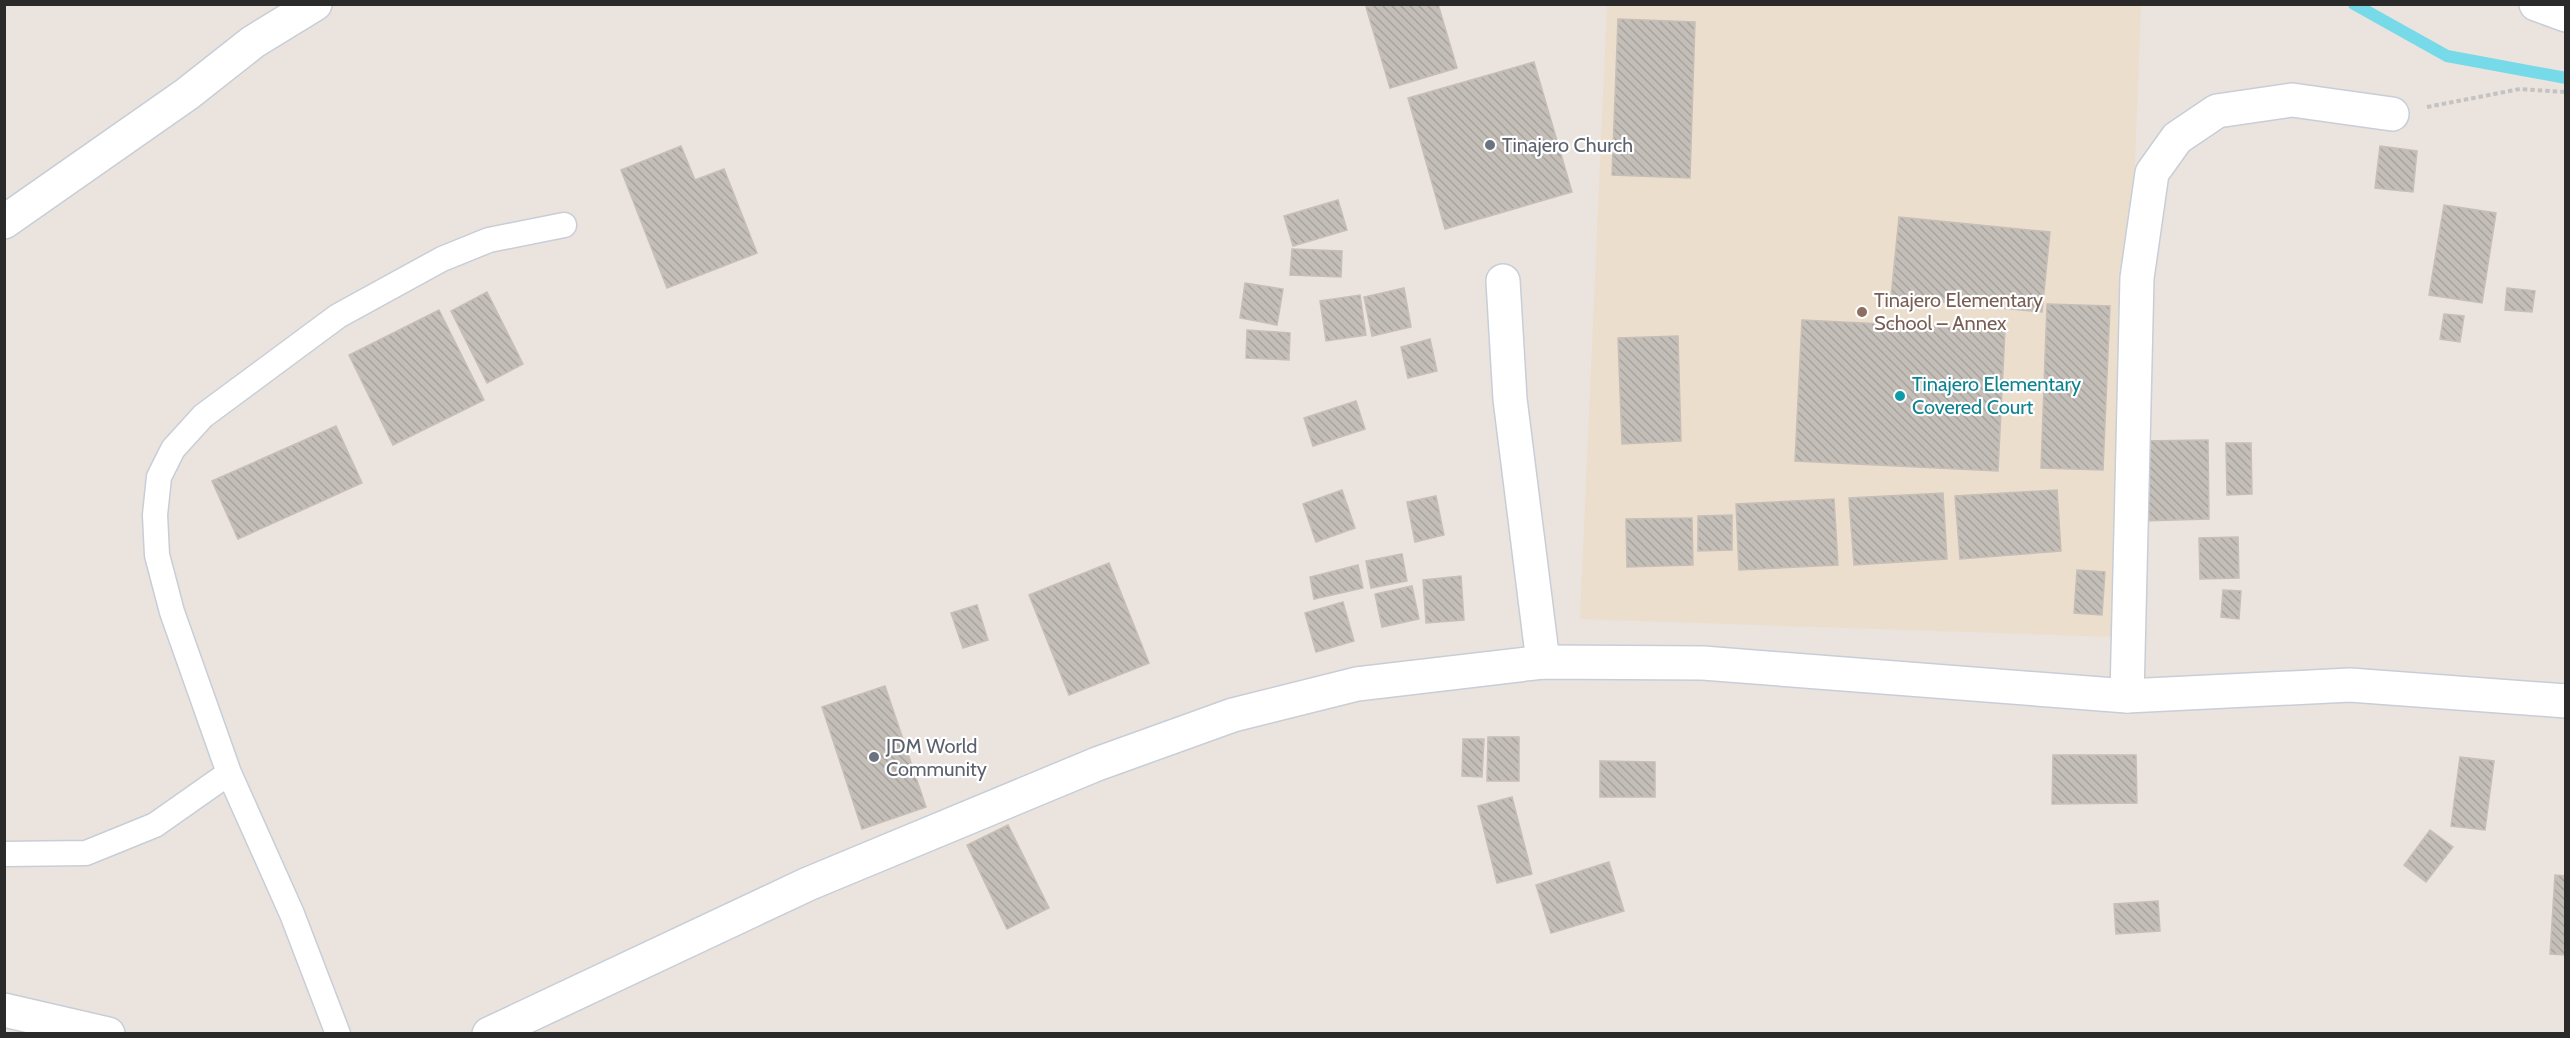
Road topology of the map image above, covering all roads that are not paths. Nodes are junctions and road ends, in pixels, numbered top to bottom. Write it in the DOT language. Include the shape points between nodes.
graph roads {
  1 [pos="315,4"];
  2 [pos="2536,4"];
  3 [pos="2565,15"];
  4 [pos="2392,114"];
  5 [pos="4,222"];
  6 [pos="564,225"];
  7 [pos="1503,281"];
  8 [pos="1544,662"];
  9 [pos="2127,696"];
  10 [pos="2565,701"];
  11 [pos="229,773"];
  12 [pos="4,854"];
  13 [pos="4,1010"];
  14 [pos="108,1034"];
  15 [pos="338,1034"];
  16 [pos="489,1034"];
  1 -- 5 [label="street" via="253,42 187,94"];
  2 -- 3 [label="street"];
  4 -- 9 [label="street" via="2292,100 2217,111 2177,138 2152,173 2137,278"];
  6 -- 11 [label="lane" via="480,243 442,259 338,316 203,416 173,450 159,477 155,514 157,555 172,612"];
  7 -- 8 [label="street" via="1510,399"];
  8 -- 9 [label="street" via="1703,663"];
  8 -- 16 [label="street" via="1357,684 1223,719 1097,764 808,884"];
  9 -- 10 [label="street" via="2350,685"];
  11 -- 12 [label="lane" via="155,825 86,853"];
  11 -- 15 [label="lane" via="292,914"];
  13 -- 14 [label="street"];
}
